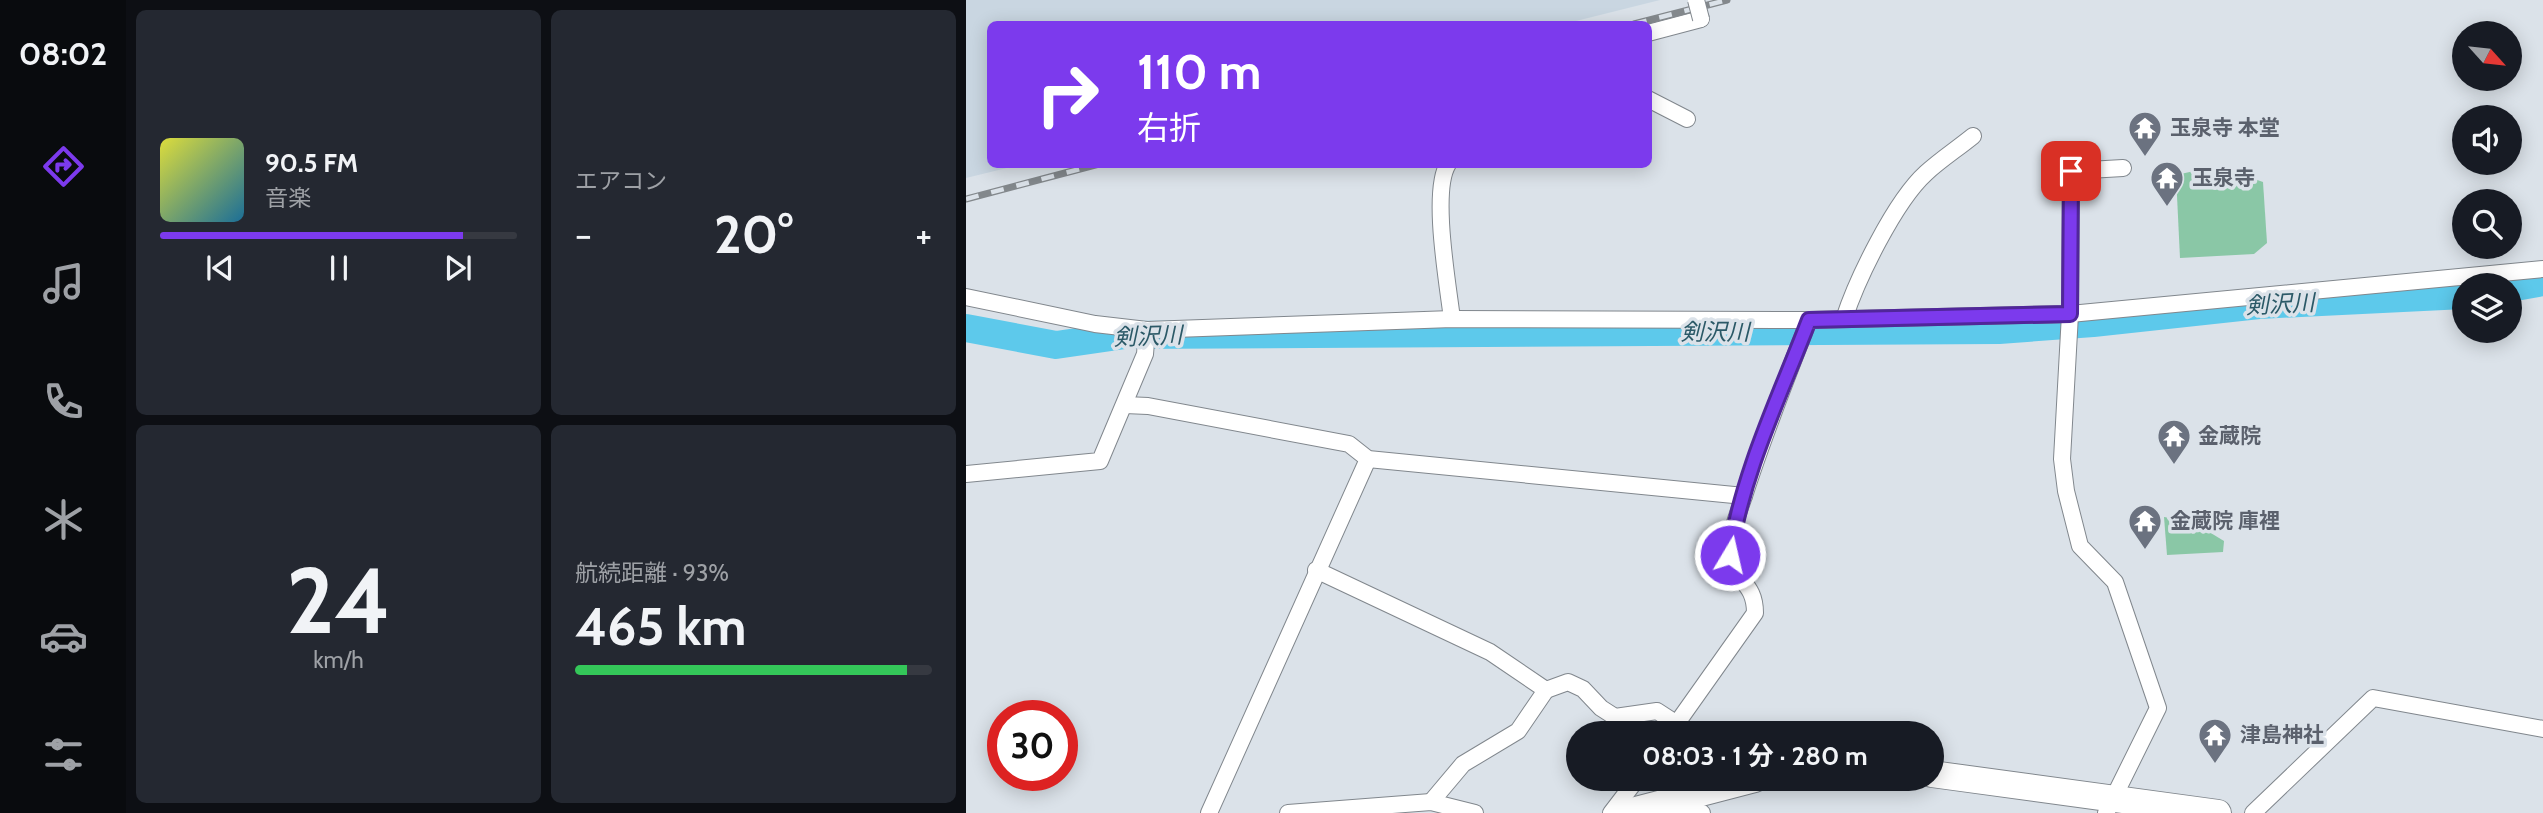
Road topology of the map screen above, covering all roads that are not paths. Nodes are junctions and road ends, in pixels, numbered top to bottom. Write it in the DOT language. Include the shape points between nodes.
graph roads {
  1 [pos="1696,0"];
  2 [pos="1652,32"];
  3 [pos="1652,101"];
  4 [pos="1687,119"];
  5 [pos="1973,136"];
  6 [pos="2123,167"];
  7 [pos="1445,168"];
  8 [pos="2543,269"];
  9 [pos="966,297"];
  10 [pos="2070,314"];
  11 [pos="1452,319"];
  12 [pos="1844,319"];
  13 [pos="1809,320"];
  14 [pos="1146,331"];
  15 [pos="1125,405"];
  16 [pos="1368,459"];
  17 [pos="966,474"];
  18 [pos="1744,496"];
  19 [pos="1316,570"];
  20 [pos="1546,690"];
  21 [pos="1666,721"];
  22 [pos="1680,721"];
  23 [pos="2543,729"];
  24 [pos="1944,776"];
  25 [pos="1628,791"];
  26 [pos="1706,791"];
  27 [pos="1431,802"];
  28 [pos="1652,804"];
  29 [pos="2109,806"];
  30 [pos="1209,813"];
  31 [pos="1288,813"];
  32 [pos="1475,813"];
  33 [pos="1611,813"];
  34 [pos="1624,813"];
  35 [pos="1702,813"];
  36 [pos="2218,813"];
  37 [pos="2253,813"];
  1 -- 2 [label="street, bridge" via="1701,19"];
  3 -- 4 [label="street"];
  5 -- 12 [label="street" via="1924,174 1894,216"];
  6 -- 10 [label="street" via="2071,171"];
  7 -- 11 [label="street" via="1440,200"];
  8 -- 10 [label="street"];
  9 -- 14 [label="street"];
  10 -- 12 [label="street"];
  10 -- 29 [label="street" via="2062,459 2070,505 2080,546 2115,582 2158,708"];
  11 -- 13 [label="street"];
  11 -- 14 [label="street"];
  12 -- 13 [label="street"];
  13 -- 18 [label="street"];
  14 -- 15 [label="street" via="1145,354"];
  15 -- 16 [label="street" via="1349,444"];
  15 -- 17 [label="street" via="1100,461"];
  16 -- 18 [label="street"];
  16 -- 19 [label="street"];
  18 -- 22 [label="street" via="1730,555 1735,572 1755,595 1755,613"];
  19 -- 20 [label="street" via="1490,652"];
  19 -- 30 [label="street"];
  20 -- 21 [label="street" via="1568,682 1615,717 1657,711"];
  20 -- 27 [label="street" via="1518,731 1463,764"];
  23 -- 37 [label="street" via="2373,698"];
  24 -- 29 [label="main road"];
  25 -- 33 [label="street"];
  26 -- 28 [label="main road"];
  27 -- 31 [label="street"];
  27 -- 32 [label="street"];
  28 -- 34 [label="main road"];
  28 -- 35 [label="street"];
  29 -- 36 [label="main road"];
}
